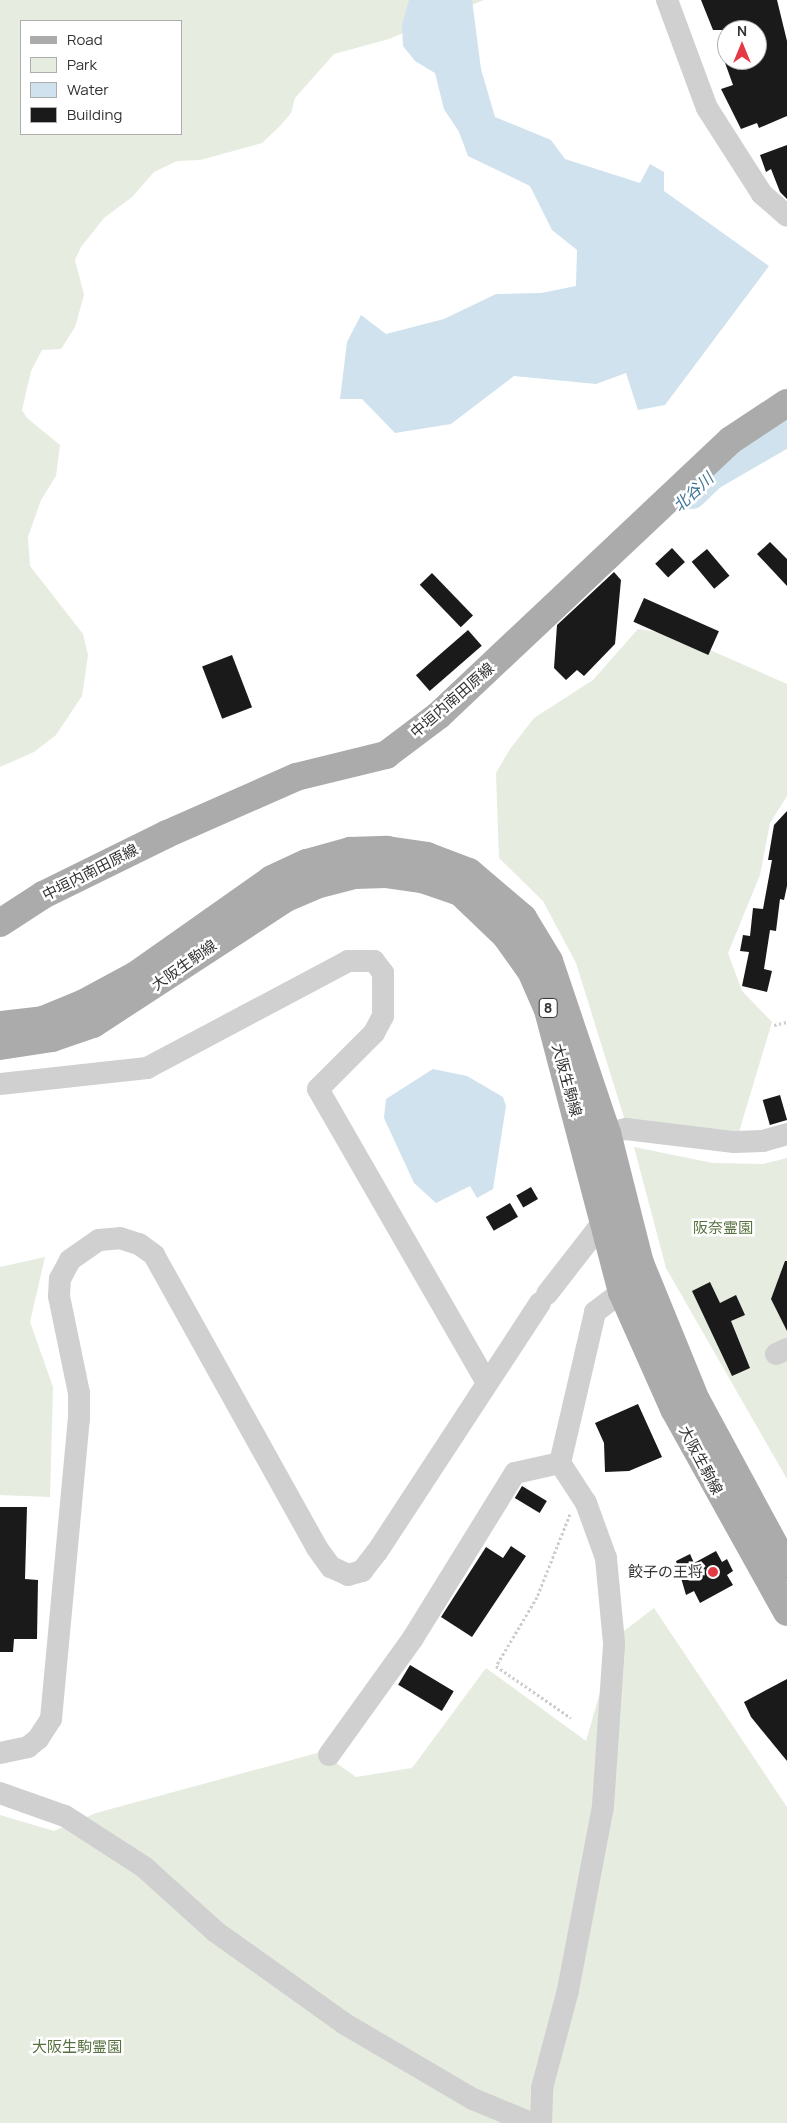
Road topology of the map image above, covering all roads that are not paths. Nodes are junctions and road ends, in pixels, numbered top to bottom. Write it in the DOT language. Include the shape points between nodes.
graph roads {
  1 [pos="667,0"];
  2 [pos="787,216"];
  3 [pos="787,403"];
  4 [pos="0,923"];
  5 [pos="0,1025"];
  6 [pos="0,1046"];
  7 [pos="0,1084"];
  8 [pos="787,1134"];
  9 [pos="595,1136"];
  10 [pos="604,1171"];
  11 [pos="602,1223"];
  12 [pos="622,1292"];
  13 [pos="488,1383"];
  14 [pos="560,1463"];
  15 [pos="787,1568"];
  16 [pos="787,1612"];
  17 [pos="0,1753"];
  18 [pos="329,1755"];
  19 [pos="0,1793"];
  20 [pos="531,2123"];
  21 [pos="540,2123"];
  1 -- 2 [label="street" via="706,108 762,194"];
  3 -- 4 [label="main road, 中垣内南田原線" via="731,440 439,715 386,755 296,777 43,895"];
  5 -- 9 [label="main road, 大阪生駒線 / 8" via="43,1020 82,1004 136,975 272,879 307,863 350,851 387,850 427,856 469,872 523,918 549,961 567,1008"];
  6 -- 9 [label="main road, 大阪生駒線 / 8" via="52,1038 94,1024 286,898 316,885 355,875 385,874 422,879 460,892 506,936 531,971"];
  7 -- 13 [label="street" via="147,1068 348,962 374,961 384,974 384,1016 374,1033 318,1088"];
  8 -- 9 [label="street" via="762,1141 734,1142 626,1129"];
  9 -- 10 [label="main road, 大阪生駒線 / 8"];
  10 -- 11 [label="main road, 大阪生駒線 / 8"];
  10 -- 15 [label="main road, 大阪生駒線 / 8" via="696,1400"];
  11 -- 12 [label="main road, 大阪生駒線 / 8"];
  11 -- 13 [label="street" via="543,1299"];
  12 -- 14 [label="street" via="595,1312"];
  12 -- 16 [label="main road, 大阪生駒線 / 8" via="674,1409"];
  13 -- 17 [label="street" via="377,1552 362,1570 348,1575 340,1573 331,1567 317,1548 154,1255 139,1244 120,1238 99,1240 86,1247 70,1260 60,1279 62,1311 79,1393 79,1420 51,1719 38,1739 28,1747"];
  14 -- 18 [label="street" via="515,1473 413,1638"];
  14 -- 21 [label="street" via="586,1503 606,1558 614,1644 603,1806 568,1990 542,2088"];
  19 -- 20 [label="street" via="65,1816 144,1867 216,1932 345,2024 473,2099"];
}
